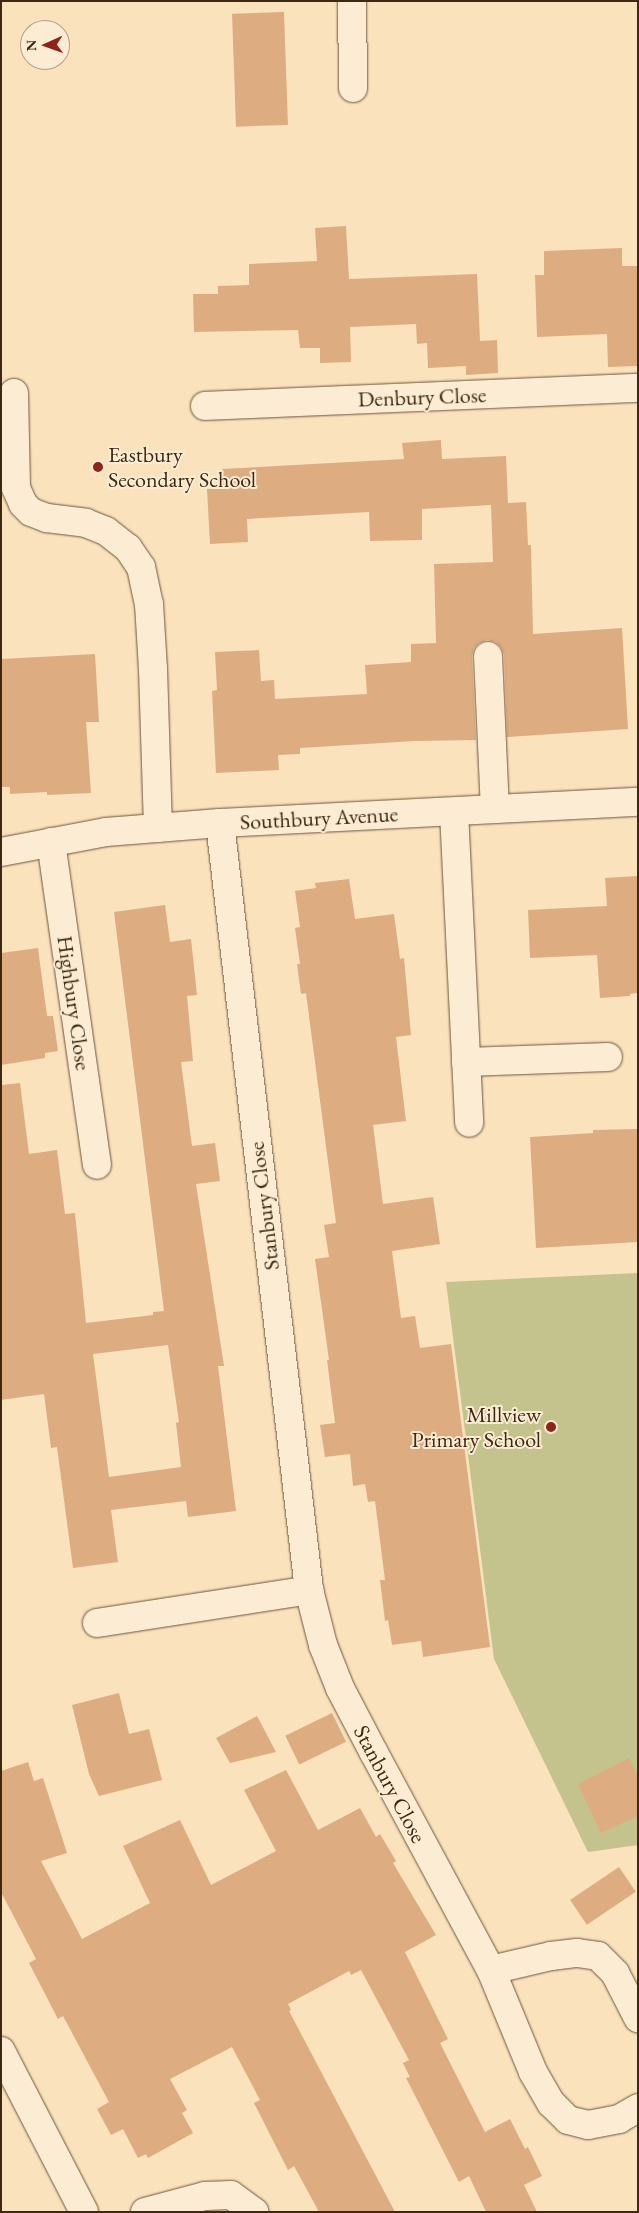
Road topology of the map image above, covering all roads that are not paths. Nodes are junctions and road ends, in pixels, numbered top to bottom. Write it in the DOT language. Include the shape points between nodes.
graph roads {
  1 [pos="352,1"];
  2 [pos="353,88"];
  3 [pos="638,388"];
  4 [pos="14,394"];
  5 [pos="205,406"];
  6 [pos="488,656"];
  7 [pos="638,802"];
  8 [pos="495,809"];
  9 [pos="454,812"];
  10 [pos="220,823"];
  11 [pos="158,828"];
  12 [pos="51,842"];
  13 [pos="1,852"];
  14 [pos="608,1057"];
  15 [pos="466,1062"];
  16 [pos="469,1123"];
  17 [pos="97,1165"];
  18 [pos="309,1590"];
  19 [pos="97,1623"];
  20 [pos="490,1970"];
  21 [pos="638,2018"];
  22 [pos="1,2051"];
  23 [pos="638,2108"];
  24 [pos="84,2212"];
  25 [pos="145,2212"];
  26 [pos="254,2212"];
  1 -- 2 [label="street"];
  3 -- 5 [label="street, Denbury Close"];
  4 -- 11 [label="street" via="16,488 23,504 31,512 47,518 86,523 106,531 128,548 141,567 149,604 154,669"];
  6 -- 8 [label="street"];
  7 -- 8 [label="street, Southbury Avenue"];
  8 -- 9 [label="street, Southbury Avenue"];
  9 -- 10 [label="street, Southbury Avenue"];
  9 -- 15 [label="street"];
  10 -- 11 [label="street, Southbury Avenue"];
  10 -- 18 [label="street, Stanbury Close"];
  11 -- 12 [label="street, Southbury Avenue" via="106,832"];
  12 -- 13 [label="street, Southbury Avenue"];
  12 -- 17 [label="street, Highbury Close"];
  14 -- 15 [label="street"];
  15 -- 16 [label="street"];
  18 -- 19 [label="street"];
  18 -- 20 [label="street, Stanbury Close" via="315,1619 340,1688"];
  20 -- 21 [label="street" via="551,1956 577,1953 598,1956 615,1973"];
  20 -- 23 [label="street, Stanbury Close" via="533,2072 552,2103 568,2120 588,2125 619,2119"];
  22 -- 24 [label="street"];
  25 -- 26 [label="street" via="205,2196 231,2195"];
}
